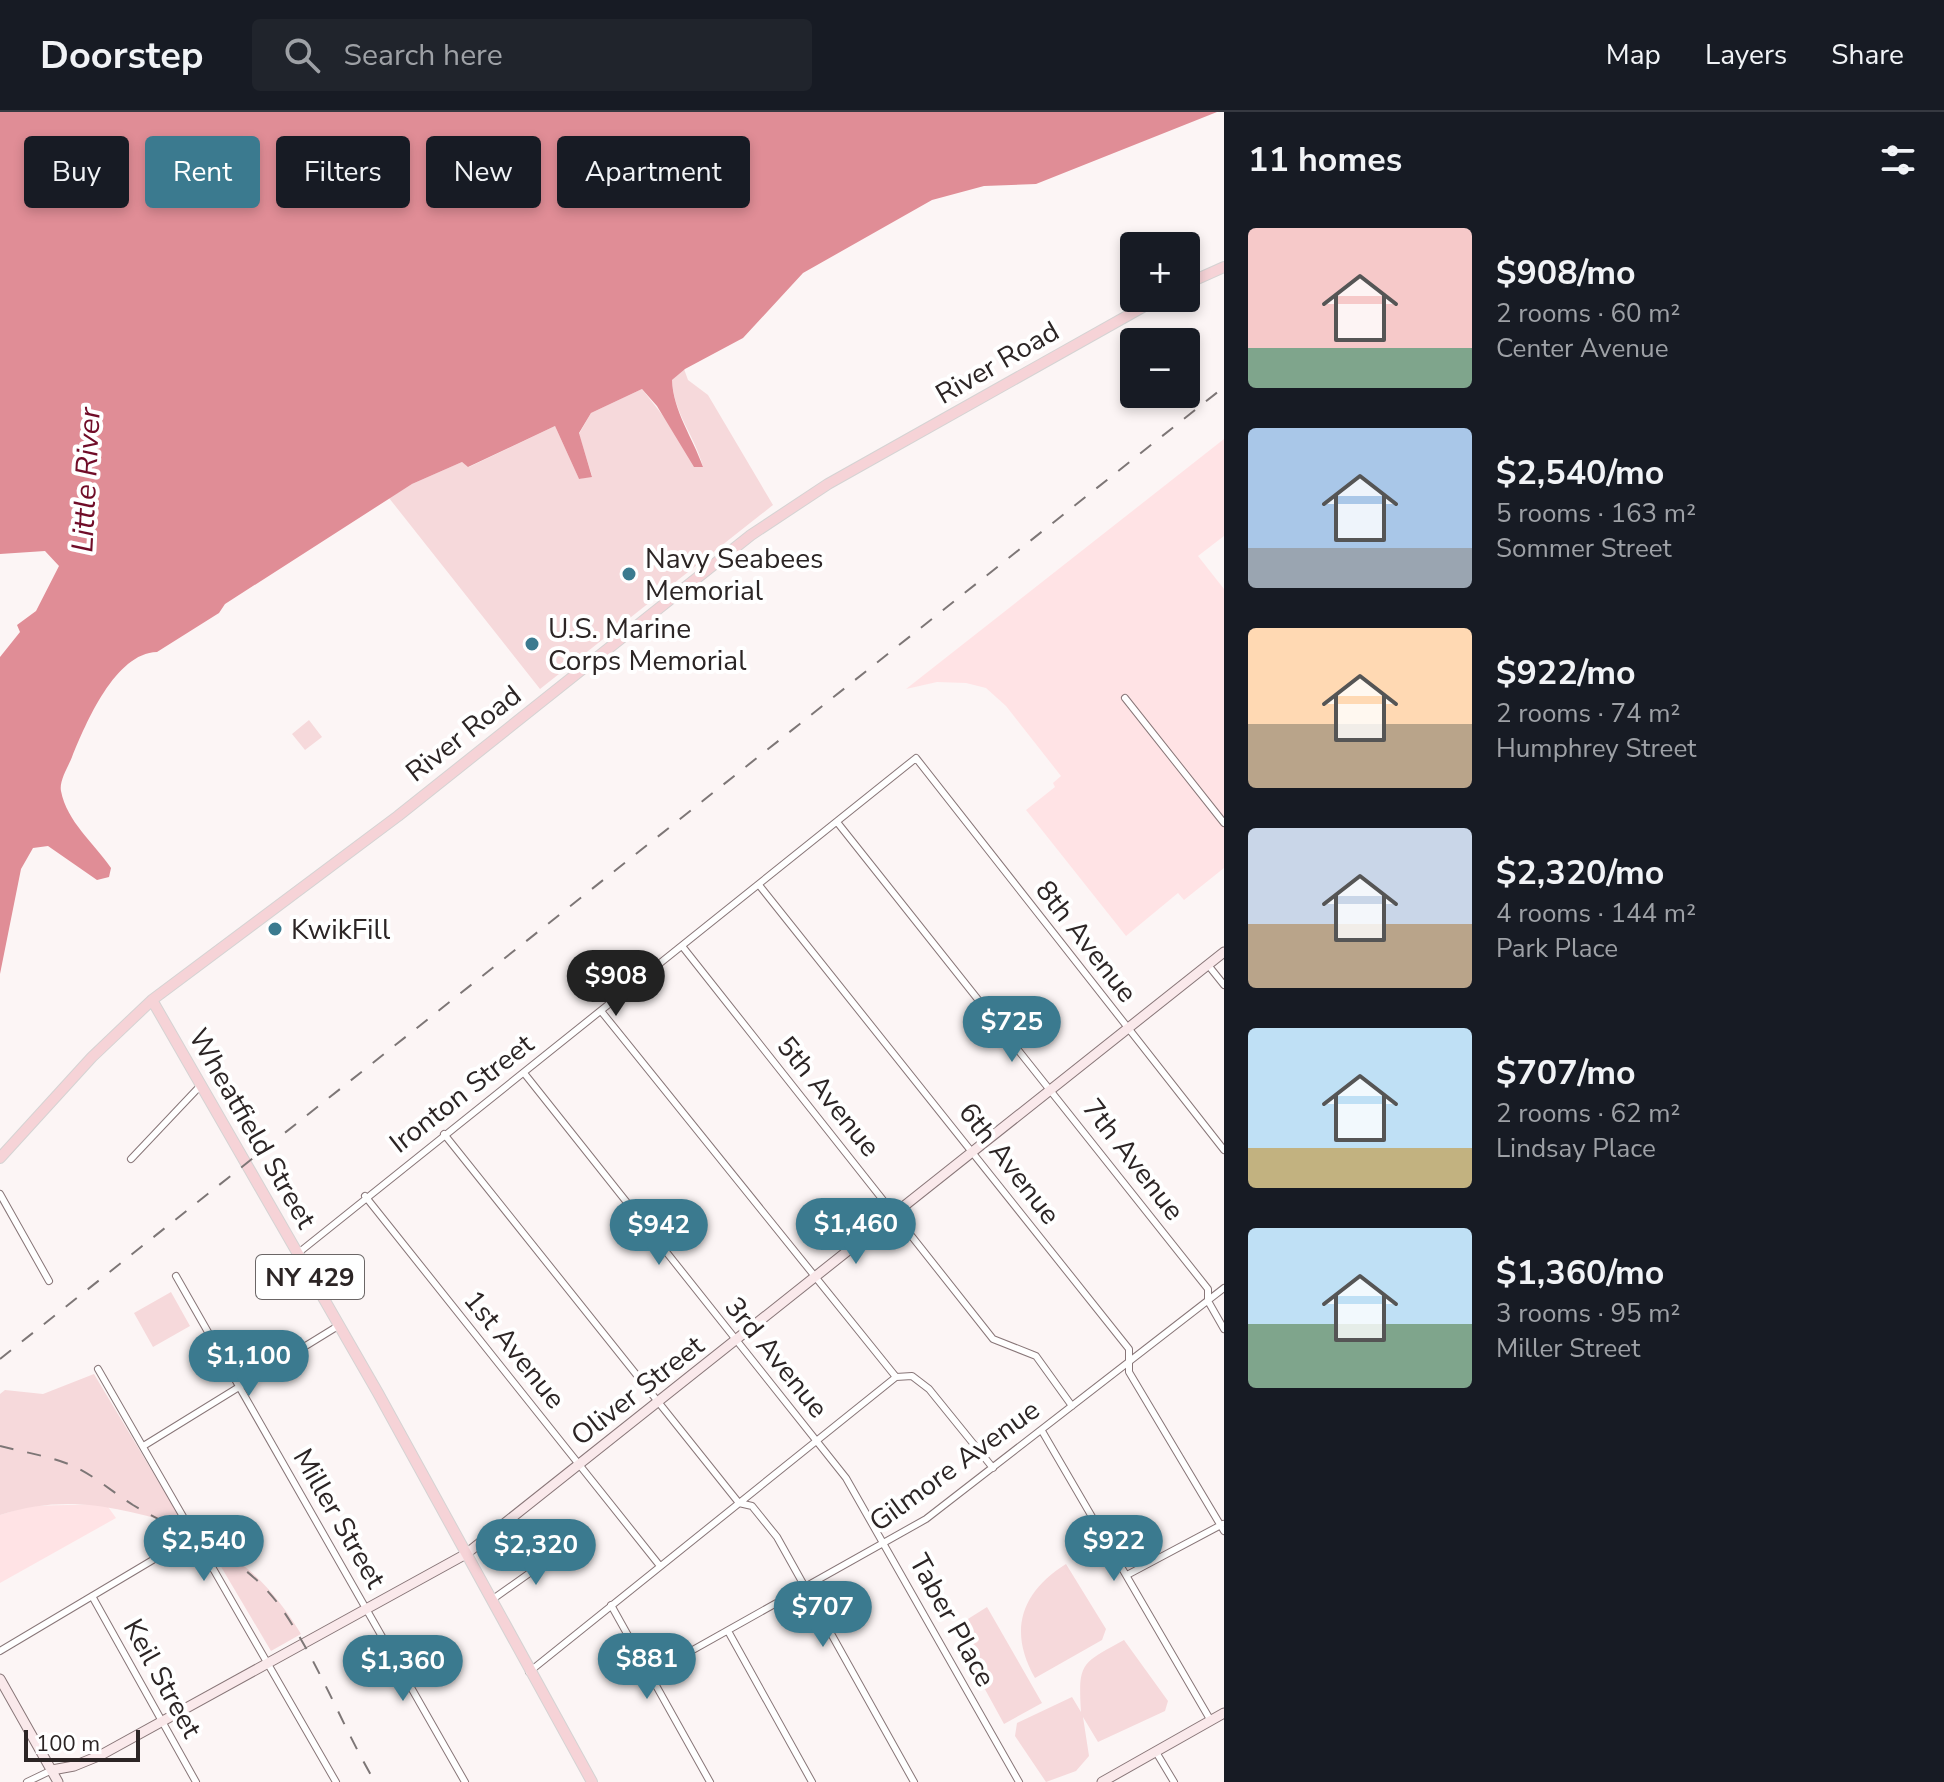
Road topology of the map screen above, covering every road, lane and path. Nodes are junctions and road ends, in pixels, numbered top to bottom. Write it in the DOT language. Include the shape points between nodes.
graph roads {
  1 [pos="1224,267"];
  2 [pos="1200,278"];
  3 [pos="1134,312"];
  4 [pos="1125,698"];
  5 [pos="916,758"];
  6 [pos="837,822"];
  7 [pos="1224,823"];
  8 [pos="759,885"];
  9 [pos="682,946"];
  10 [pos="1224,952"];
  11 [pos="1208,965"];
  12 [pos="1224,985"];
  13 [pos="152,1000"];
  14 [pos="601,1011"];
  15 [pos="1128,1028"];
  16 [pos="524,1073"];
  17 [pos="201,1085"];
  18 [pos="1052,1090"];
  19 [pos="444,1134"];
  20 [pos="1224,1150"];
  21 [pos="973,1151"];
  22 [pos="0,1158"];
  23 [pos="131,1159"];
  24 [pos="0,1194"];
  25 [pos="365,1196"];
  26 [pos="895,1214"];
  27 [pos="297,1254"];
  28 [pos="176,1276"];
  29 [pos="815,1278"];
  30 [pos="49,1281"];
  31 [pos="1224,1288"];
  32 [pos="1208,1301"];
  33 [pos="338,1326"];
  34 [pos="1224,1329"];
  35 [pos="735,1340"];
  36 [pos="1130,1360"];
  37 [pos="98,1369"];
  38 [pos="896,1377"];
  39 [pos="239,1387"];
  40 [pos="657,1403"];
  41 [pos="1072,1406"];
  42 [pos="1042,1431"];
  43 [pos="817,1442"];
  44 [pos="145,1445"];
  45 [pos="579,1465"];
  46 [pos="993,1468"];
  47 [pos="739,1503"];
  48 [pos="1223,1526"];
  49 [pos="193,1536"];
  50 [pos="885,1544"];
  51 [pos="562,1550"];
  52 [pos="466,1554"];
  53 [pos="660,1566"];
  54 [pos="1127,1575"];
  55 [pos="805,1587"];
  56 [pos="92,1596"];
  57 [pos="493,1599"];
  58 [pos="611,1605"];
  59 [pos="367,1609"];
  60 [pos="728,1631"];
  61 [pos="0,1651"];
  62 [pos="269,1663"];
  63 [pos="529,1672"];
  64 [pos="650,1674"];
  65 [pos="0,1679"];
  66 [pos="1224,1713"];
  67 [pos="1211,1721"];
  68 [pos="162,1722"];
  69 [pos="1156,1752"];
  70 [pos="52,1770"];
  71 [pos="27,1782"];
  72 [pos="58,1782"];
  73 [pos="196,1782"];
  74 [pos="336,1782"];
  75 [pos="465,1782"];
  76 [pos="592,1782"];
  77 [pos="710,1782"];
  78 [pos="812,1782"];
  79 [pos="914,1782"];
  80 [pos="1019,1782"];
  81 [pos="1102,1782"];
  82 [pos="1174,1782"];
  1 -- 2 [label="main road"];
  3 -- 13 [label="main road, River Road" via="763,526 398,816"];
  4 -- 7 [label="street"];
  5 -- 6 [label="street, Ironton Street"];
  5 -- 15 [label="street, 8th Avenue"];
  6 -- 8 [label="street, Ironton Street"];
  6 -- 18 [label="street, 7th Avenue"];
  8 -- 9 [label="street, Ironton Street"];
  8 -- 21 [label="street, 6th Avenue"];
  9 -- 14 [label="street, Ironton Street"];
  9 -- 26 [label="street, 5th Avenue"];
  10 -- 11 [label="main road, Oliver Street"];
  11 -- 12 [label="street"];
  11 -- 15 [label="main road, Oliver Street"];
  13 -- 17 [label="main road, Wheatfield Street / NY 429"];
  13 -- 22 [label="main road, River Road"];
  14 -- 16 [label="street, Ironton Street"];
  14 -- 29 [label="street"];
  15 -- 18 [label="main road, Oliver Street"];
  15 -- 20 [label="street, 8th Avenue"];
  16 -- 19 [label="street, Ironton Street"];
  16 -- 35 [label="street, 3rd Avenue"];
  17 -- 23 [label="street"];
  17 -- 27 [label="main road, Wheatfield Street / NY 429"];
  18 -- 21 [label="main road, Oliver Street"];
  18 -- 32 [label="street, 7th Avenue" via="1208,1289"];
  19 -- 25 [label="street, Ironton Street"];
  19 -- 40 [label="street"];
  21 -- 26 [label="main road, Oliver Street"];
  21 -- 36 [label="street, 6th Avenue" via="1129,1349"];
  24 -- 30 [label="street"];
  25 -- 27 [label="street, Ironton Street"];
  25 -- 45 [label="street, 1st Avenue"];
  26 -- 29 [label="main road, Oliver Street"];
  26 -- 41 [label="street, 5th Avenue" via="993,1339 1036,1356"];
  27 -- 33 [label="main road, Wheatfield Street / NY 429"];
  28 -- 39 [label="street, Miller Street"];
  29 -- 35 [label="main road, Oliver Street"];
  29 -- 38 [label="street"];
  31 -- 32 [label="street, Gilmore Avenue"];
  32 -- 34 [label="street, 7th Avenue"];
  32 -- 36 [label="street, Gilmore Avenue"];
  33 -- 39 [label="street"];
  33 -- 52 [label="main road, Wheatfield Street / NY 429"];
  35 -- 40 [label="main road, Oliver Street"];
  35 -- 43 [label="street, 3rd Avenue"];
  36 -- 41 [label="street, Gilmore Avenue"];
  36 -- 48 [label="street, 6th Avenue" via="1129,1372"];
  37 -- 44 [label="street"];
  38 -- 43 [label="street"];
  38 -- 46 [label="street" via="912,1376 929,1389"];
  39 -- 44 [label="street"];
  39 -- 59 [label="street, Miller Street"];
  40 -- 45 [label="main road, Oliver Street"];
  40 -- 47 [label="street"];
  41 -- 42 [label="street, Gilmore Avenue"];
  42 -- 46 [label="street, Gilmore Avenue"];
  42 -- 54 [label="street"];
  43 -- 47 [label="street"];
  43 -- 50 [label="street, Taber Place" via="846,1478"];
  44 -- 49 [label="street"];
  45 -- 52 [label="main road, Oliver Street"];
  45 -- 53 [label="street, 1st Avenue"];
  46 -- 50 [label="street, Gilmore Avenue"];
  47 -- 53 [label="street"];
  47 -- 55 [label="street" via="752,1506 777,1537"];
  48 -- 54 [label="street"];
  49 -- 56 [label="street"];
  49 -- 62 [label="street"];
  50 -- 55 [label="street, Gilmore Avenue"];
  50 -- 80 [label="street, Taber Place"];
  51 -- 57 [label="street"];
  52 -- 57 [label="main road, Wheatfield Street"];
  52 -- 59 [label="main road, Oliver Street"];
  53 -- 58 [label="street"];
  54 -- 67 [label="street"];
  55 -- 60 [label="street, Gilmore Avenue"];
  55 -- 79 [label="street"];
  56 -- 61 [label="street"];
  56 -- 68 [label="street, Keil Street"];
  57 -- 63 [label="main road, Wheatfield Street"];
  58 -- 63 [label="street"];
  58 -- 64 [label="street"];
  59 -- 62 [label="main road, Oliver Street"];
  59 -- 75 [label="street, Miller Street"];
  60 -- 64 [label="street, Gilmore Avenue"];
  60 -- 78 [label="street"];
  62 -- 68 [label="main road, Oliver Street"];
  62 -- 74 [label="street"];
  63 -- 76 [label="main road, Wheatfield Street"];
  64 -- 77 [label="street"];
  65 -- 70 [label="main road"];
  66 -- 67 [label="main road"];
  67 -- 69 [label="main road"];
  68 -- 70 [label="main road, Oliver Street" via="101,1755"];
  68 -- 73 [label="street, Keil Street"];
  69 -- 81 [label="main road"];
  69 -- 82 [label="street"];
  70 -- 71 [label="street, Oliver Street"];
  70 -- 72 [label="main road"];
}
